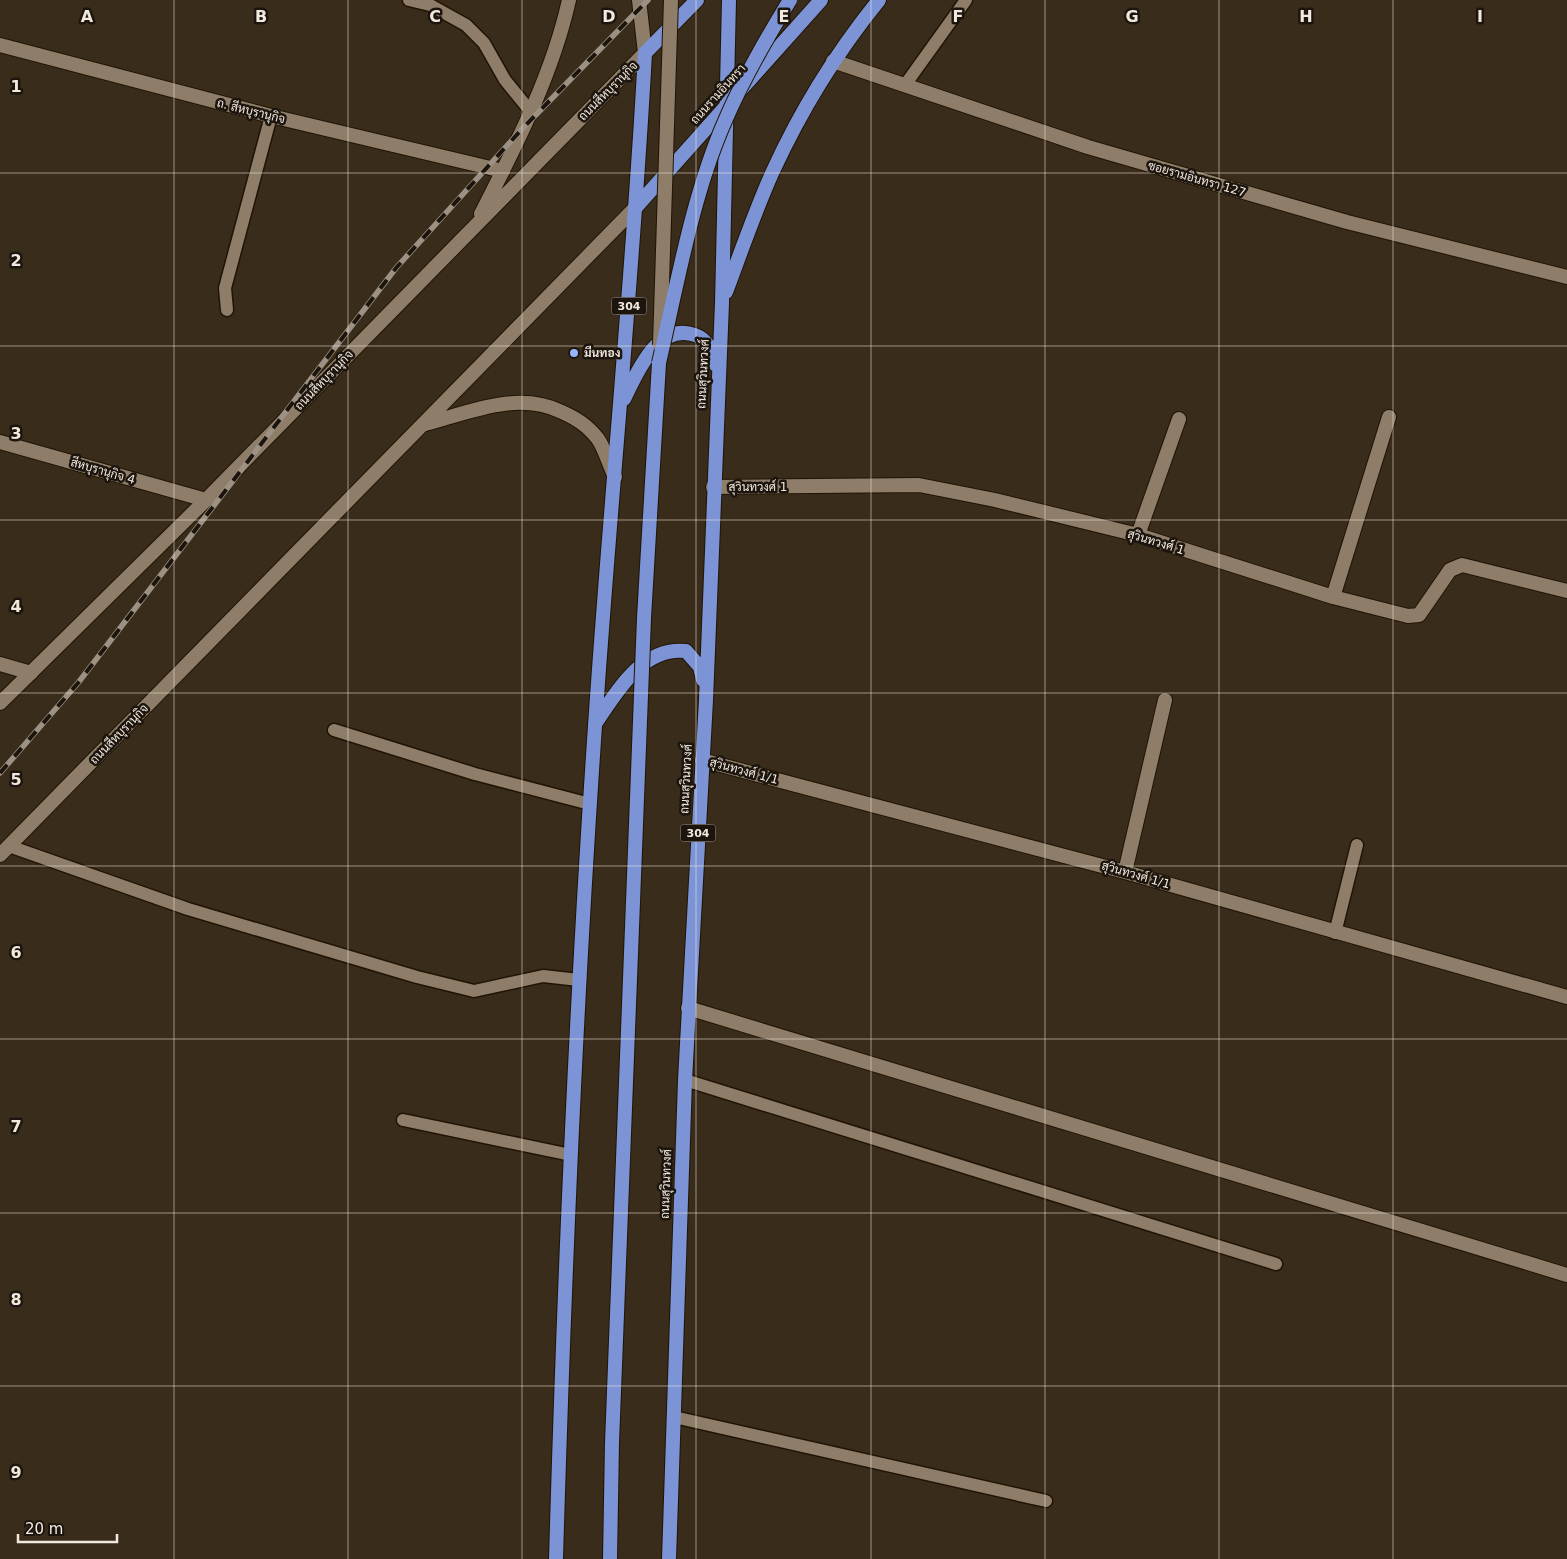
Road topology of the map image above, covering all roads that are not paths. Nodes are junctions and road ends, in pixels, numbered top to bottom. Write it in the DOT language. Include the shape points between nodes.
graph roads {
  1 [pos="409,0"];
  2 [pos="569,0"];
  3 [pos="639,0"];
  4 [pos="671,0"];
  5 [pos="698,0"];
  6 [pos="729,0"];
  7 [pos="790,0"];
  8 [pos="821,0"];
  9 [pos="878,0"];
  10 [pos="966,0"];
  11 [pos="0,45"];
  12 [pos="645,53"];
  13 [pos="833,61"];
  14 [pos="905,85"];
  15 [pos="727,107"];
  16 [pos="531,112"];
  17 [pos="271,116"];
  18 [pos="503,171"];
  19 [pos="637,206"];
  20 [pos="473,228"];
  21 [pos="1567,277"];
  22 [pos="722,303"];
  23 [pos="227,310"];
  24 [pos="659,363"];
  25 [pos="718,380"];
  26 [pos="621,406"];
  27 [pos="1389,417"];
  28 [pos="1179,419"];
  29 [pos="421,426"];
  30 [pos="0,442"];
  31 [pos="615,477"];
  32 [pos="713,487"];
  33 [pos="206,500"];
  34 [pos="1138,536"];
  35 [pos="1567,591"];
  36 [pos="1333,597"];
  37 [pos="0,664"];
  38 [pos="31,673"];
  39 [pos="706,700"];
  40 [pos="1165,700"];
  41 [pos="0,703"];
  42 [pos="595,724"];
  43 [pos="334,730"];
  44 [pos="702,760"];
  45 [pos="590,804"];
  46 [pos="1357,845"];
  47 [pos="4,851"];
  48 [pos="1126,872"];
  49 [pos="1335,933"];
  50 [pos="579,980"];
  51 [pos="1567,997"];
  52 [pos="688,1008"];
  53 [pos="685,1080"];
  54 [pos="403,1120"];
  55 [pos="571,1155"];
  56 [pos="1276,1264"];
  57 [pos="1567,1275"];
  58 [pos="674,1417"];
  59 [pos="1046,1501"];
  60 [pos="556,1559"];
  61 [pos="610,1559"];
  62 [pos="670,1559"];
  1 -- 16 [label="lane" via="430,5 466,25 484,43 505,80"];
  2 -- 16 [label="street" via="550,68"];
  3 -- 12 [label="street"];
  4 -- 24 [label="street, bridge"];
  5 -- 12 [label="highway"];
  6 -- 15 [label="highway, ถนนสุวินทวงศ์ / 304"];
  7 -- 24 [label="highway, bridge" via="761,48 724,122 697,203"];
  8 -- 15 [label="highway, ถนนรามอินทรา"];
  9 -- 13 [label="highway"];
  10 -- 14 [label="lane"];
  11 -- 17 [label="street, ถ. สีหบุรานุกิจ"];
  12 -- 19 [label="highway, 304"];
  12 -- 20 [label="street, ถนนสีหบุรานุกิจ"];
  13 -- 14 [label="street, ซอยรามอินทรา 127"];
  13 -- 22 [label="highway" via="773,171"];
  14 -- 21 [label="street, ซอยรามอินทรา 127" via="1088,147 1347,222"];
  15 -- 19 [label="highway, ถนนรามอินทรา"];
  15 -- 22 [label="highway, ถนนสุวินทวงศ์ / 304"];
  16 -- 18 [label="street"];
  17 -- 18 [label="street, ถ. สีหบุรานุกิจ"];
  17 -- 23 [label="lane" via="225,288"];
  18 -- 20 [label="street"];
  19 -- 26 [label="highway, 304"];
  19 -- 29 [label="street, ถนนสีหบุรานุกิจ"];
  20 -- 33 [label="street, ถนนสีหบุรานุกิจ"];
  22 -- 25 [label="highway, ถนนสุวินทวงศ์ / 304"];
  24 -- 61 [label="highway, bridge" via="644,618"];
  25 -- 26 [label="highway" via="714,355 707,343 697,335 687,333 671,336 649,354"];
  25 -- 32 [label="highway, ถนนสุวินทวงศ์ / 304"];
  26 -- 31 [label="highway, 304"];
  27 -- 36 [label="street"];
  28 -- 34 [label="street"];
  29 -- 31 [label="street" via="505,402 550,406 584,422 599,440"];
  29 -- 47 [label="street, ถนนสีหบุรานุกิจ"];
  30 -- 33 [label="street, สีหบุรานุกิจ 4"];
  31 -- 42 [label="highway, 304"];
  32 -- 34 [label="street, สุวินทวงศ์ 1" via="919,485 995,500"];
  32 -- 39 [label="highway, ถนนสุวินทวงศ์ / 304"];
  33 -- 38 [label="street, ถนนสีหบุรานุกิจ"];
  34 -- 36 [label="street, สุวินทวงศ์ 1"];
  35 -- 36 [label="street, สุวินทวงศ์ 1" via="1462,565 1450,570 1418,615 1408,616"];
  37 -- 38 [label="street"];
  38 -- 41 [label="street, ถนนสีหบุรานุกิจ"];
  39 -- 42 [label="highway" via="696,660 686,651 660,652 624,683"];
  39 -- 44 [label="highway, ถนนสุวินทวงศ์ / 304"];
  40 -- 48 [label="street"];
  42 -- 45 [label="highway, 304"];
  43 -- 45 [label="lane" via="475,774"];
  44 -- 48 [label="street, สุวินทวงศ์ 1/1"];
  44 -- 52 [label="highway, ถนนสุวินทวงศ์ / 304"];
  45 -- 50 [label="highway, 304"];
  46 -- 49 [label="lane"];
  47 -- 50 [label="lane" via="417,977 474,991 543,976"];
  48 -- 49 [label="street, สุวินทวงศ์ 1/1"];
  49 -- 51 [label="street, สุวินทวงศ์ 1/1"];
  50 -- 55 [label="highway, 304"];
  52 -- 53 [label="highway, ถนนสุวินทวงศ์ / 304"];
  52 -- 57 [label="street"];
  53 -- 56 [label="lane"];
  53 -- 58 [label="highway, ถนนสุวินทวงศ์ / 304"];
  54 -- 55 [label="lane"];
  55 -- 60 [label="highway, 304"];
  58 -- 59 [label="lane"];
  58 -- 62 [label="highway, ถนนสุวินทวงศ์ / 304"];
}
